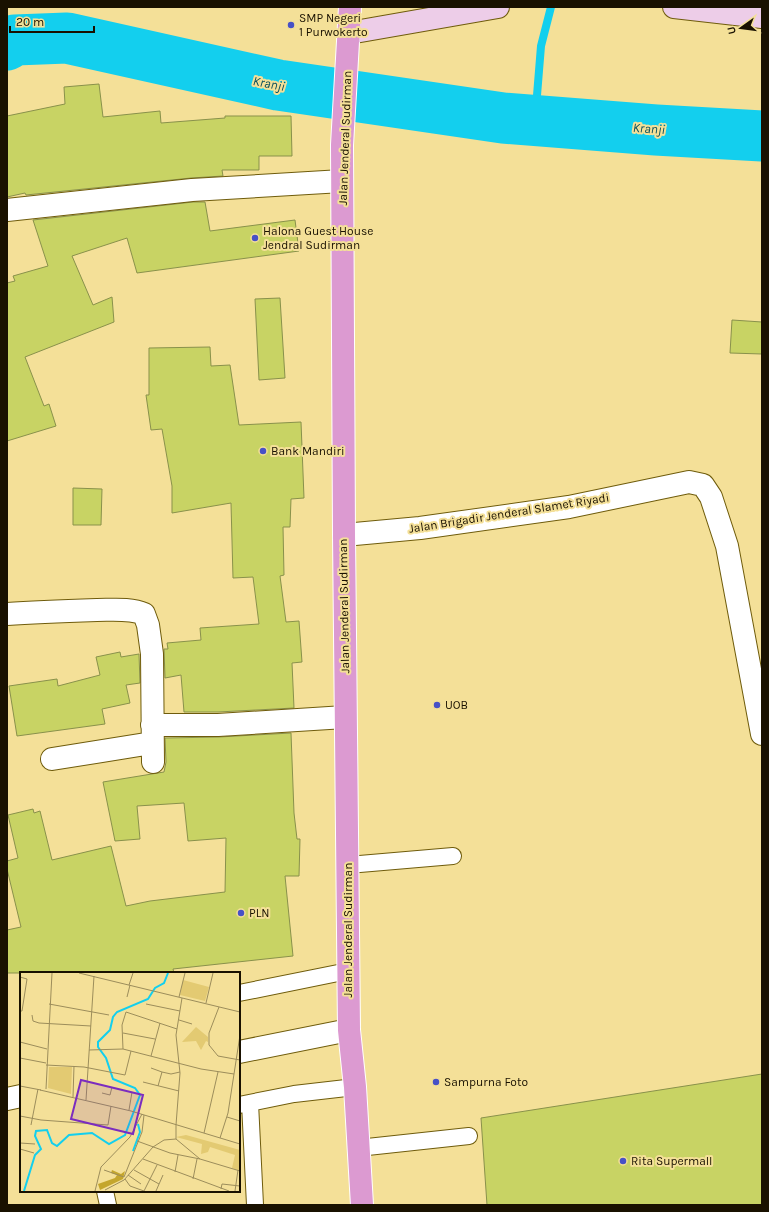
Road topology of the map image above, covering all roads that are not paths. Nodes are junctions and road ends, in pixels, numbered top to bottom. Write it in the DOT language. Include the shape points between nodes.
graph roads {
  1 [pos="350,7"];
  2 [pos="498,7"];
  3 [pos="674,7"];
  4 [pos="762,17"];
  5 [pos="348,42"];
  6 [pos="342,181"];
  7 [pos="7,210"];
  8 [pos="344,535"];
  9 [pos="7,614"];
  10 [pos="346,717"];
  11 [pos="762,734"];
  12 [pos="152,743"];
  13 [pos="52,759"];
  14 [pos="453,856"];
  15 [pos="348,865"];
  16 [pos="348,970"];
  17 [pos="240,993"];
  18 [pos="348,1030"];
  19 [pos="240,1052"];
  20 [pos="354,1087"];
  21 [pos="20,1096"];
  22 [pos="7,1099"];
  23 [pos="244,1104"];
  24 [pos="469,1136"];
  25 [pos="358,1148"];
  26 [pos="104,1192"];
  27 [pos="108,1205"];
  28 [pos="255,1205"];
  29 [pos="362,1205"];
  1 -- 5 [label="main road, Jalan Jenderal Sudirman"];
  2 -- 5 [label="main road"];
  3 -- 4 [label="main road"];
  5 -- 6 [label="main road, Jalan Jenderal Sudirman"];
  6 -- 7 [label="street" via="192,190"];
  6 -- 8 [label="main road, Jalan Jenderal Sudirman"];
  8 -- 10 [label="main road, Jalan Jenderal Sudirman"];
  8 -- 11 [label="street, Jalan Brigadir Jenderal Slamet Riyadi" via="420,528 568,507 688,482 703,485 710,497 727,546"];
  9 -- 12 [label="street" via="116,610 144,614 152,654"];
  10 -- 12 [label="street" via="218,725"];
  10 -- 15 [label="main road, Jalan Jenderal Sudirman"];
  12 -- 13 [label="street"];
  14 -- 15 [label="lane"];
  15 -- 16 [label="main road, Jalan Jenderal Sudirman"];
  16 -- 17 [label="lane"];
  16 -- 18 [label="main road, Jalan Jenderal Sudirman"];
  18 -- 19 [label="street"];
  18 -- 20 [label="main road, Jalan Jenderal Sudirman"];
  20 -- 23 [label="lane" via="294,1094"];
  20 -- 25 [label="main road, Jalan Jenderal Sudirman"];
  21 -- 22 [label="street"];
  23 -- 28 [label="lane"];
  24 -- 25 [label="lane"];
  25 -- 29 [label="main road, Jalan Jenderal Sudirman"];
  26 -- 27 [label="lane"];
}
